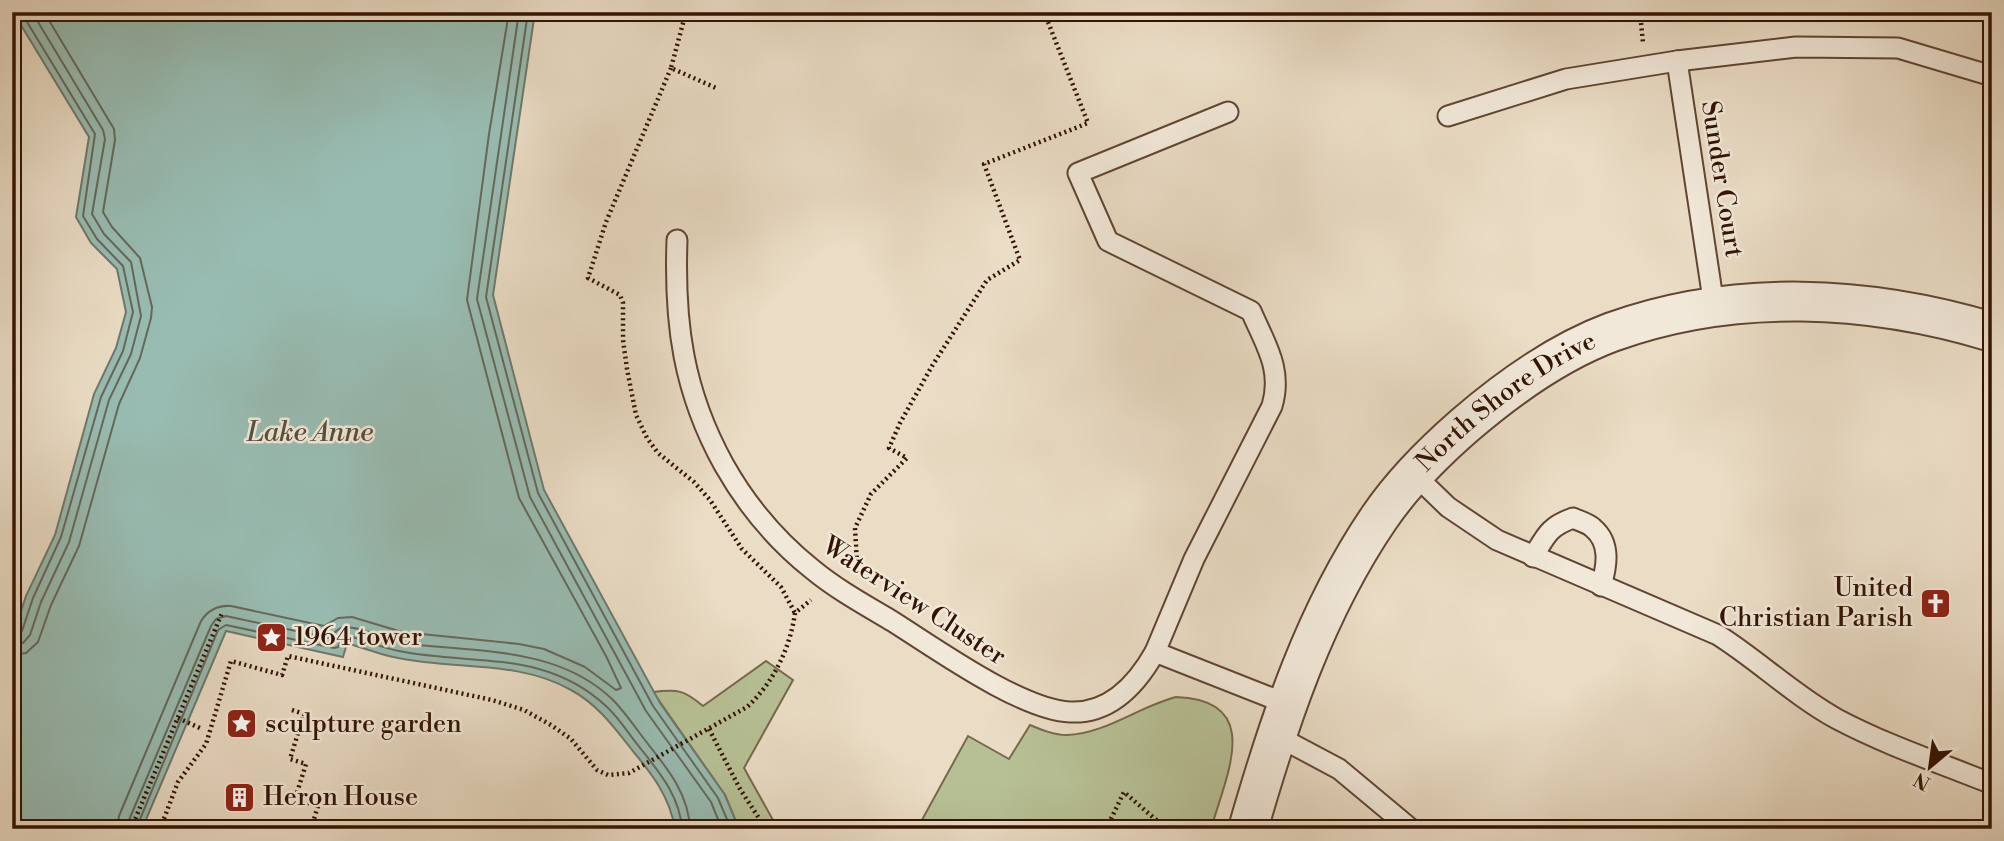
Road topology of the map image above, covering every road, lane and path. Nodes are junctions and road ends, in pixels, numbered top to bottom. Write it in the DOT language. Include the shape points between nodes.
graph roads {
  1 [pos="686,12"];
  2 [pos="1044,12"];
  3 [pos="1677,61"];
  4 [pos="1992,76"];
  5 [pos="716,88"];
  6 [pos="1228,112"];
  7 [pos="1448,116"];
  8 [pos="677,240"];
  9 [pos="1714,306"];
  10 [pos="1992,332"];
  11 [pos="1415,474"];
  12 [pos="1533,557"];
  13 [pos="831,583"];
  14 [pos="1601,586"];
  15 [pos="222,613"];
  16 [pos="1155,652"];
  17 [pos="292,710"];
  18 [pos="178,718"];
  19 [pos="1281,720"];
  20 [pos="202,729"];
  21 [pos="709,729"];
  22 [pos="1992,784"];
  23 [pos="131,829"];
  24 [pos="160,829"];
  25 [pos="311,829"];
  26 [pos="766,829"];
  27 [pos="1106,829"];
  28 [pos="1171,829"];
  29 [pos="1248,829"];
  30 [pos="1411,829"];
  1 -- 5 [label="path" via="671,68"];
  2 -- 13 [label="path" via="1088,124 984,164 1020,260 987,279 932,366 889,448 907,458 871,494 855,528 857,565"];
  3 -- 4 [label="lane" via="1796,47 1898,48"];
  3 -- 7 [label="lane" via="1566,79"];
  3 -- 9 [label="lane, Sunder Court"];
  6 -- 16 [label="lane, Waterview Cluster" via="1079,173 1108,241 1251,312 1276,369 1272,406 1194,559"];
  8 -- 13 [label="lane, Waterview Cluster" via="679,329 688,379 705,427 724,466 757,514"];
  9 -- 10 [label="street, North Shore Drive" via="1861,304 1923,313"];
  9 -- 11 [label="street, North Shore Drive" via="1610,333 1555,360 1495,400"];
  11 -- 12 [label="lane" via="1473,526"];
  11 -- 19 [label="street, North Shore Drive" via="1358,551 1319,628"];
  12 -- 14 [label="lane"];
  12 -- 14 [label="lane" via="1549,530 1573,518 1594,528 1606,545 1607,567"];
  13 -- 16 [label="lane, Waterview Cluster" via="1008,691 1048,709 1096,709 1118,699"];
  13 -- 21 [label="path" via="795,613 784,654 762,694"];
  14 -- 22 [label="lane" via="1718,635 1837,719"];
  15 -- 18 [label="path"];
  16 -- 19 [label="lane"];
  17 -- 25 [label="path" via="304,714 290,759 306,764 295,799 317,806"];
  18 -- 20 [label="path"];
  18 -- 23 [label="path"];
  19 -- 29 [label="street, North Shore Drive"];
  19 -- 30 [label="lane"];
  21 -- 24 [label="path" via="629,773 608,775 551,725 492,700 288,656 282,675 231,662 206,744 178,782"];
  21 -- 26 [label="path"];
  27 -- 28 [label="path" via="1124,792"];
}
